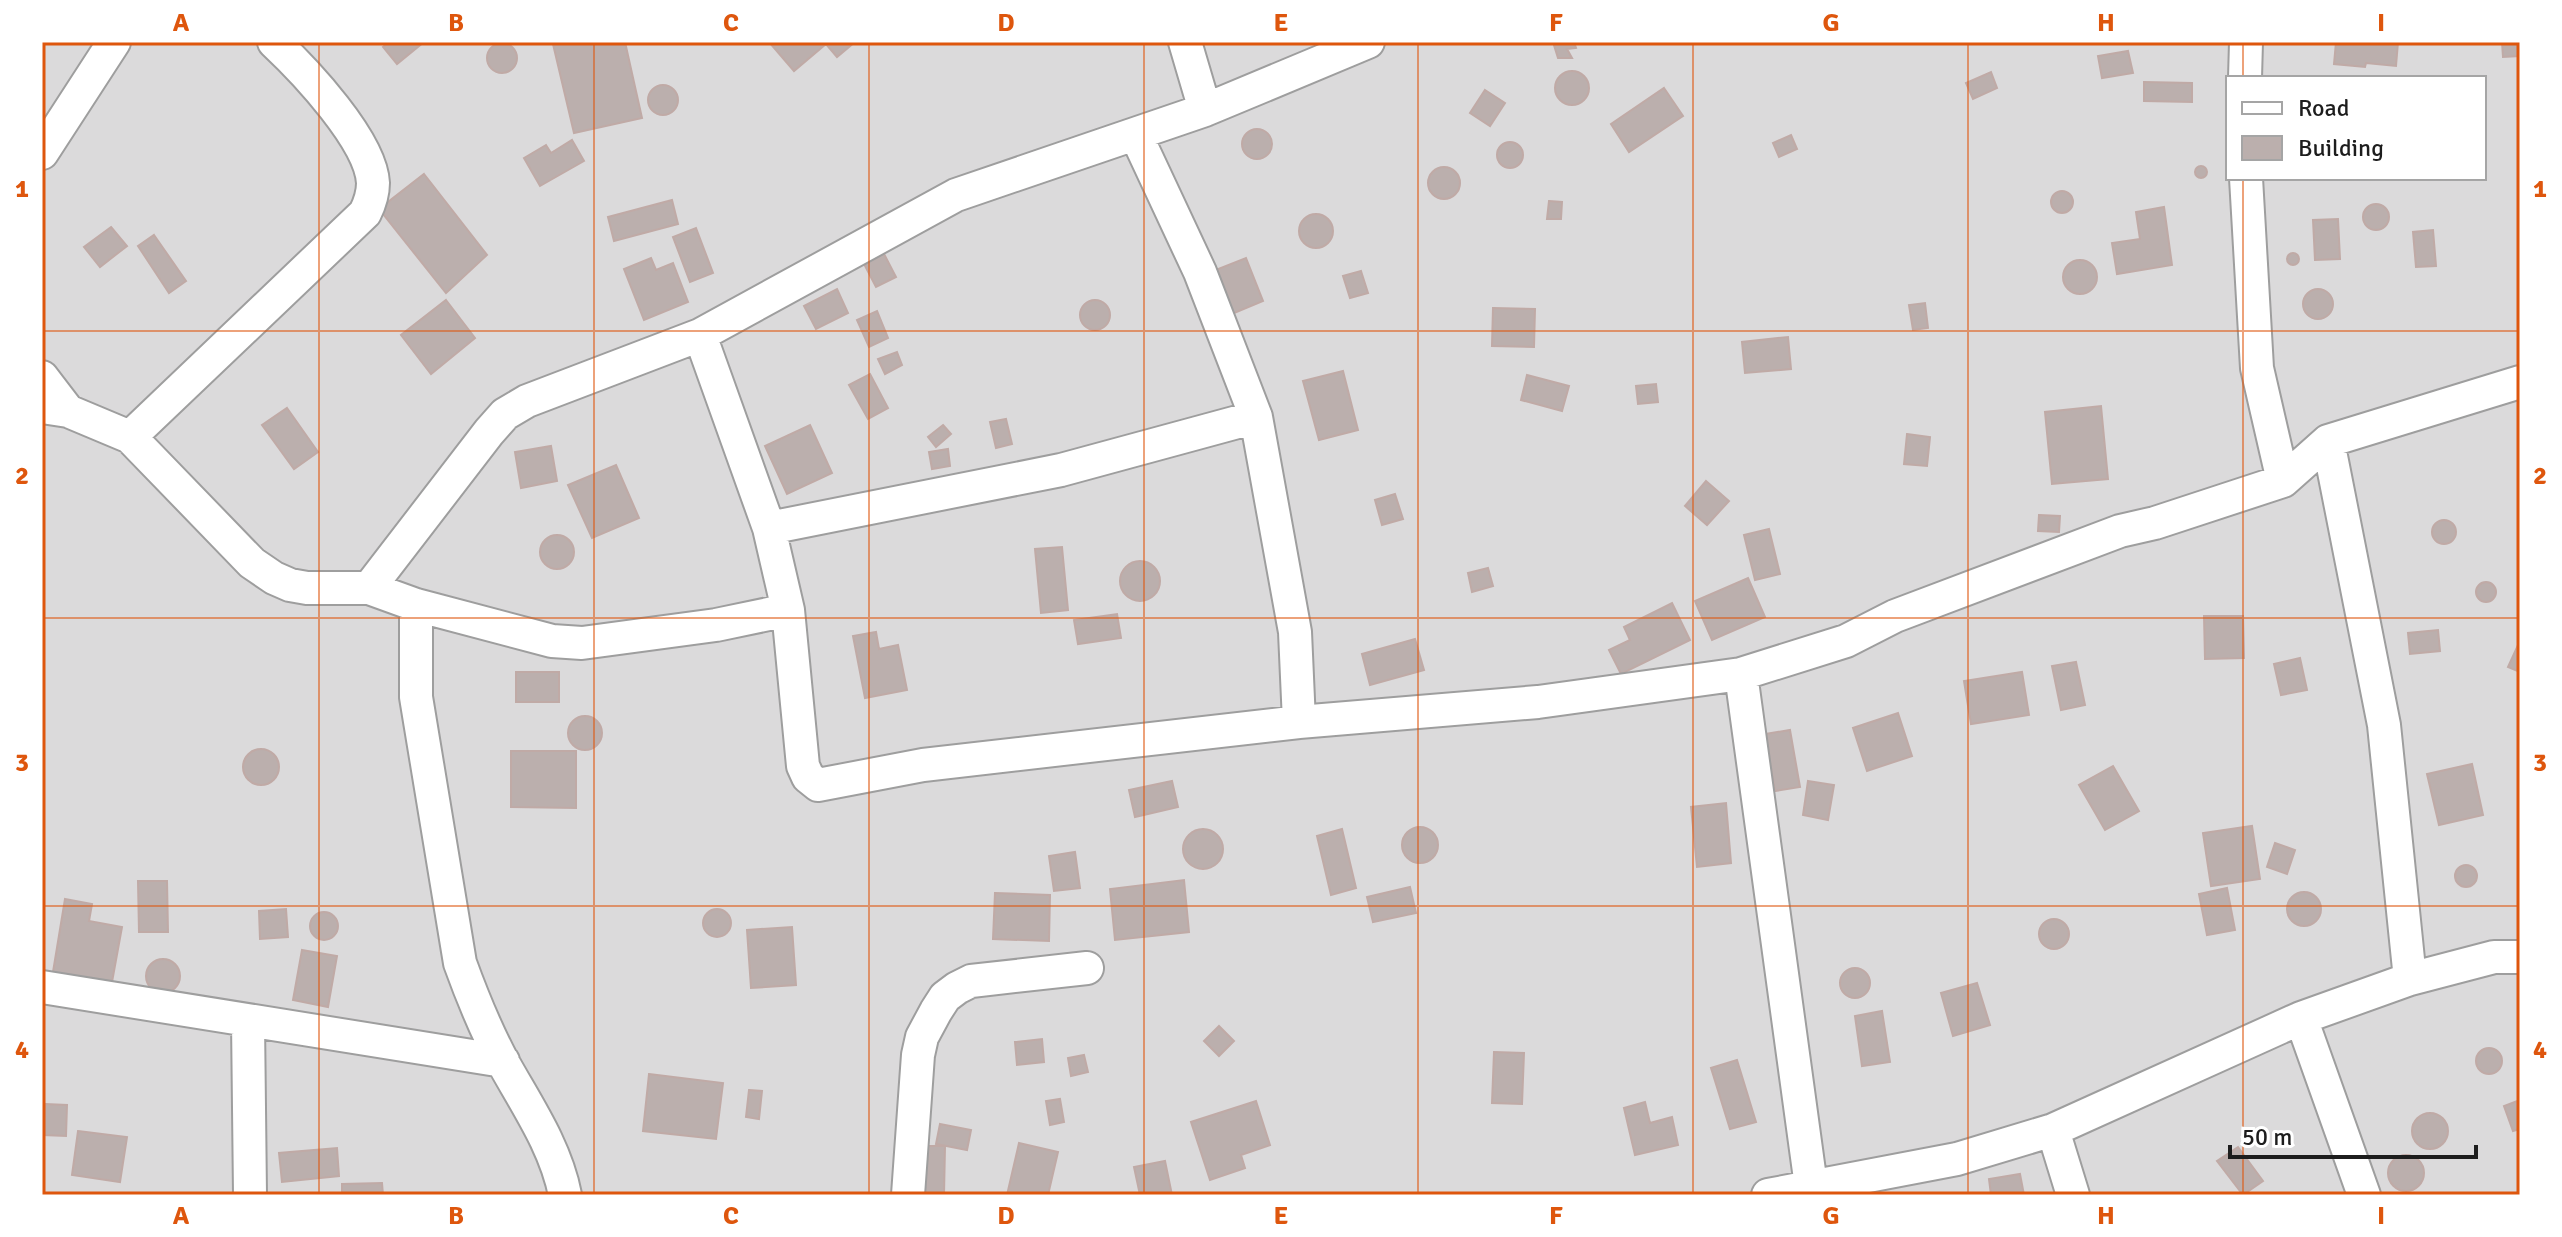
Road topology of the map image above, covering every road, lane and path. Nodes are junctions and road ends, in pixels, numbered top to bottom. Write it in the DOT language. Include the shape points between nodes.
graph roads {
  1 [pos="114,42"];
  2 [pos="274,42"];
  3 [pos="1185,42"];
  4 [pos="1368,42"];
  5 [pos="2246,42"];
  6 [pos="2245,76"];
  7 [pos="1205,110"];
  8 [pos="1136,135"];
  9 [pos="42,153"];
  10 [pos="2246,180"];
  11 [pos="700,335"];
  12 [pos="42,377"];
  13 [pos="2520,382"];
  14 [pos="55,409"];
  15 [pos="1256,417"];
  16 [pos="130,437"];
  17 [pos="2328,441"];
  18 [pos="2283,481"];
  19 [pos="769,528"];
  20 [pos="369,588"];
  21 [pos="416,605"];
  22 [pos="788,610"];
  23 [pos="1741,674"];
  24 [pos="1299,722"];
  25 [pos="2520,957"];
  26 [pos="1087,968"];
  27 [pos="2410,979"];
  28 [pos="42,987"];
  29 [pos="2301,1018"];
  30 [pos="248,1021"];
  31 [pos="503,1061"];
  32 [pos="2053,1130"];
  33 [pos="1811,1186"];
  34 [pos="250,1195"];
  35 [pos="565,1195"];
  36 [pos="908,1195"];
  37 [pos="1768,1195"];
  38 [pos="2073,1195"];
  39 [pos="2364,1195"];
  1 -- 9 [label="street"];
  2 -- 16 [label="street" via="304,70 363,148 372,200 365,213"];
  3 -- 7 [label="street"];
  4 -- 7 [label="street"];
  5 -- 6 [label="street"];
  7 -- 8 [label="street"];
  8 -- 11 [label="street" via="956,195"];
  8 -- 15 [label="street" via="1200,272"];
  10 -- 18 [label="street" via="2257,368"];
  11 -- 19 [label="street"];
  11 -- 20 [label="street" via="505,414"];
  12 -- 14 [label="street"];
  13 -- 17 [label="street"];
  14 -- 16 [label="street"];
  15 -- 19 [label="street" via="1061,470"];
  15 -- 24 [label="street" via="1295,632"];
  16 -- 20 [label="street" via="252,563 274,578 307,588"];
  17 -- 18 [label="street"];
  17 -- 27 [label="street" via="2384,725"];
  18 -- 23 [label="street" via="2120,531 1895,616 1846,641"];
  19 -- 22 [label="street"];
  20 -- 21 [label="street"];
  21 -- 22 [label="street" via="552,641 582,643"];
  21 -- 31 [label="street" via="416,697 460,963"];
  22 -- 24 [label="street" via="803,766 818,785 923,765"];
  23 -- 24 [label="street" via="1538,702"];
  23 -- 33 [label="street"];
  25 -- 27 [label="street" via="2494,957"];
  26 -- 36 [label="street" via="971,981 945,997 918,1055"];
  27 -- 29 [label="street"];
  28 -- 30 [label="street"];
  29 -- 32 [label="street"];
  29 -- 39 [label="street"];
  30 -- 31 [label="street"];
  30 -- 34 [label="street"];
  31 -- 35 [label="street" via="551,1149"];
  32 -- 33 [label="street" via="1957,1159"];
  32 -- 38 [label="street"];
  33 -- 37 [label="street"];
}
